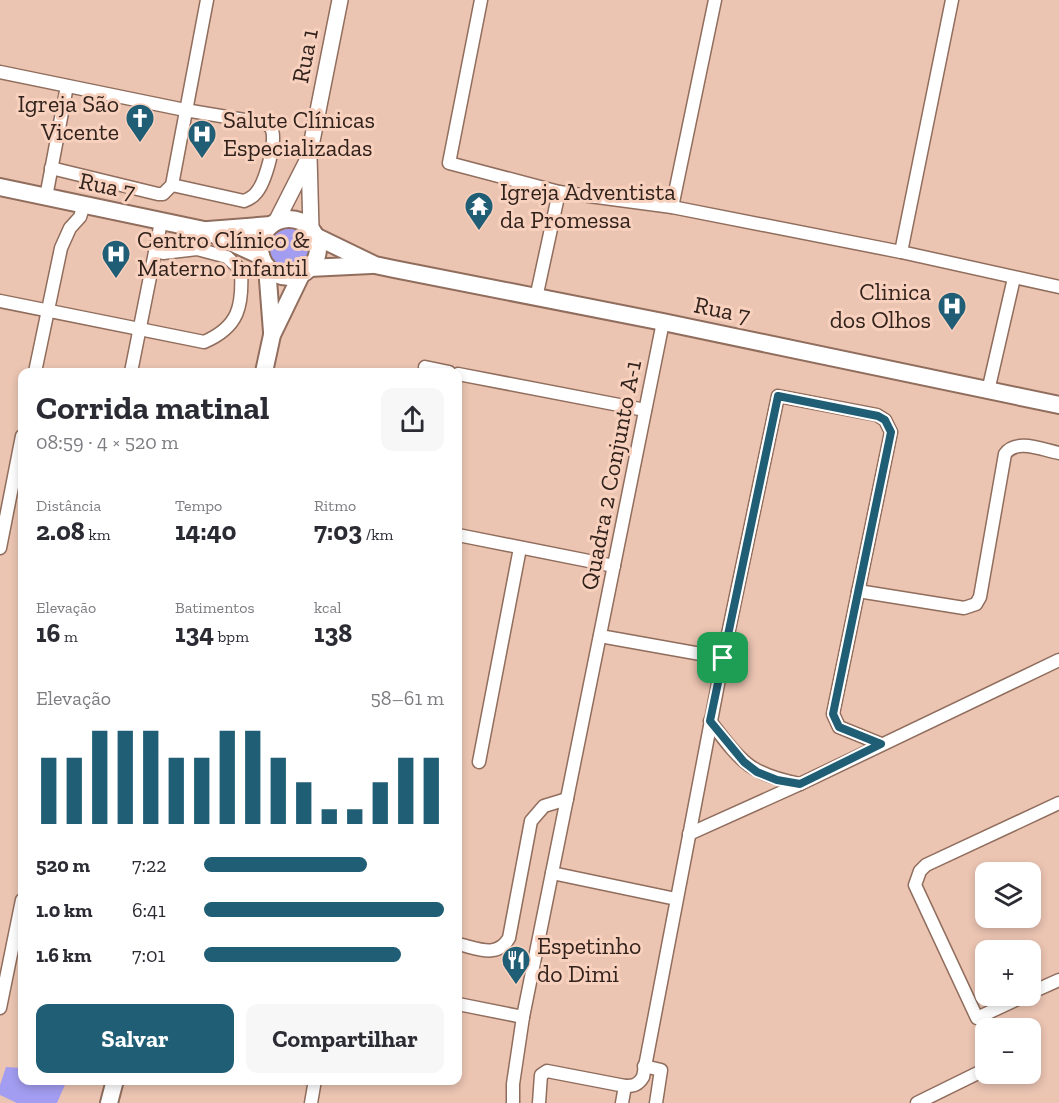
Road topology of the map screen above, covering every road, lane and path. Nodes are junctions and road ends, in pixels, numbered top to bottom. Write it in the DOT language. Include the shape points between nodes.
graph roads {
  1 [pos="207,0"];
  2 [pos="340,0"];
  3 [pos="481,0"];
  4 [pos="715,0"];
  5 [pos="952,0"];
  6 [pos="0,72"];
  7 [pos="67,86"];
  8 [pos="185,110"];
  9 [pos="309,156"];
  10 [pos="51,168"];
  11 [pos="172,185"];
  12 [pos="0,187"];
  13 [pos="559,192"];
  14 [pos="46,197"];
  15 [pos="84,205"];
  16 [pos="672,207"];
  17 [pos="161,222"];
  18 [pos="273,224"];
  19 [pos="204,230"];
  20 [pos="313,232"];
  21 [pos="155,250"];
  22 [pos="901,252"];
  23 [pos="264,262"];
  24 [pos="375,265"];
  25 [pos="306,271"];
  26 [pos="1014,278"];
  27 [pos="1059,287"];
  28 [pos="536,298"];
  29 [pos="0,301"];
  30 [pos="48,310"];
  31 [pos="663,322"];
  32 [pos="140,330"];
  33 [pos="272,335"];
  34 [pos="425,367"];
  35 [pos="36,368"];
  36 [pos="132,368"];
  37 [pos="265,368"];
  38 [pos="430,368"];
  39 [pos="462,375"];
  40 [pos="988,391"];
  41 [pos="1059,405"];
  42 [pos="645,410"];
  43 [pos="1059,453"];
  44 [pos="18,456"];
  45 [pos="462,536"];
  46 [pos="0,548"];
  47 [pos="520,548"];
  48 [pos="614,566"];
  49 [pos="858,591"];
  50 [pos="600,636"];
  51 [pos="723,658"];
  52 [pos="1059,660"];
  53 [pos="710,721"];
  54 [pos="881,744"];
  55 [pos="479,762"];
  56 [pos="800,784"];
  57 [pos="567,799"];
  58 [pos="1059,803"];
  59 [pos="689,834"];
  60 [pos="552,873"];
  61 [pos="676,899"];
  62 [pos="18,920"];
  63 [pos="462,945"];
  64 [pos="1059,980"];
  65 [pos="1041,988"];
  66 [pos="462,1005"];
  67 [pos="1003,1006"];
  68 [pos="0,1008"];
  69 [pos="523,1017"];
  70 [pos="644,1066"];
  71 [pos="975,1074"];
  72 [pos="114,1085"];
  73 [pos="124,1085"];
  74 [pos="314,1085"];
  75 [pos="625,1086"];
  76 [pos="109,1103"];
  77 [pos="121,1103"];
  78 [pos="310,1103"];
  79 [pos="513,1103"];
  80 [pos="539,1103"];
  81 [pos="622,1103"];
  82 [pos="656,1103"];
  83 [pos="917,1103"];
  1 -- 8 [label="street"];
  2 -- 9 [label="street, Rua 1"];
  3 -- 13 [label="street" via="449,163"];
  4 -- 16 [label="street"];
  5 -- 22 [label="street"];
  6 -- 7 [label="street"];
  7 -- 8 [label="street"];
  7 -- 10 [label="street"];
  8 -- 11 [label="street"];
  8 -- 11 [label="street" via="269,125 273,137 266,174 251,198 244,201"];
  9 -- 18 [label="street"];
  9 -- 20 [label="street"];
  10 -- 11 [label="street" via="158,194"];
  10 -- 14 [label="street"];
  12 -- 14 [label="main road, Rua 7"];
  13 -- 16 [label="street"];
  13 -- 28 [label="street"];
  14 -- 15 [label="main road, Rua 7"];
  15 -- 17 [label="main road, Rua 7"];
  15 -- 30 [label="street" via="61,248"];
  16 -- 22 [label="street"];
  17 -- 19 [label="main road, Rua 7"];
  17 -- 21 [label="street"];
  18 -- 19 [label="main road, Rua 7"];
  18 -- 20 [label="main road" via="294,219"];
  18 -- 23 [label="main road" via="261,239"];
  19 -- 23 [label="main road, Rua 7"];
  20 -- 24 [label="main road, Rua 7"];
  20 -- 25 [label="main road" via="317,253"];
  21 -- 32 [label="street"];
  21 -- 32 [label="street" via="163,254 196,249 227,257 241,270 242,296 233,322 204,342"];
  22 -- 26 [label="street"];
  23 -- 25 [label="main road" via="284,276"];
  23 -- 33 [label="main road"];
  24 -- 25 [label="main road, Rua 7"];
  24 -- 28 [label="main road, Rua 7"];
  25 -- 33 [label="main road"];
  26 -- 27 [label="street"];
  26 -- 40 [label="street"];
  28 -- 31 [label="main road, Rua 7"];
  29 -- 30 [label="street"];
  30 -- 32 [label="street"];
  30 -- 35 [label="street"];
  31 -- 40 [label="main road, Rua 7"];
  31 -- 42 [label="street, Quadra 2 Conjunto A-1"];
  32 -- 36 [label="street"];
  33 -- 37 [label="main road"];
  34 -- 38 [label="street"];
  39 -- 42 [label="street"];
  40 -- 41 [label="main road, Rua 7"];
  42 -- 48 [label="street, Quadra 2 Conjunto A-1"];
  43 -- 49 [label="street" via="1019,445 1005,454 976,604 964,608"];
  44 -- 46 [label="street"];
  45 -- 47 [label="street"];
  47 -- 48 [label="street"];
  47 -- 55 [label="street"];
  48 -- 50 [label="street, Quadra 2 Conjunto A-1"];
  49 -- 51 [label="street" via="891,432 878,416 778,396"];
  49 -- 54 [label="street" via="833,714 839,727"];
  50 -- 51 [label="street"];
  50 -- 57 [label="street, Quadra 2 Conjunto A-1"];
  51 -- 53 [label="street"];
  52 -- 54 [label="street"];
  53 -- 56 [label="street" via="757,772"];
  53 -- 59 [label="street"];
  54 -- 56 [label="street"];
  56 -- 59 [label="street"];
  57 -- 60 [label="street, Quadra 2 Conjunto A-1"];
  57 -- 63 [label="street" via="544,806 531,821 512,927 504,946 487,951"];
  58 -- 67 [label="street" via="926,865 915,885 977,1018"];
  59 -- 61 [label="street"];
  60 -- 61 [label="street"];
  60 -- 69 [label="street, Quadra 2 Conjunto A-1"];
  61 -- 70 [label="street"];
  62 -- 68 [label="street"];
  64 -- 65 [label="street"];
  66 -- 69 [label="street"];
  69 -- 79 [label="street, Quadra 2 Conjunto A-1"];
  70 -- 75 [label="street" via="639,1083"];
  70 -- 82 [label="street" via="662,1070"];
  71 -- 83 [label="street"];
  72 -- 76 [label="main road"];
  73 -- 77 [label="main road"];
  74 -- 78 [label="street"];
  75 -- 80 [label="street" via="547,1071 541,1075"];
  75 -- 81 [label="street"];
}
